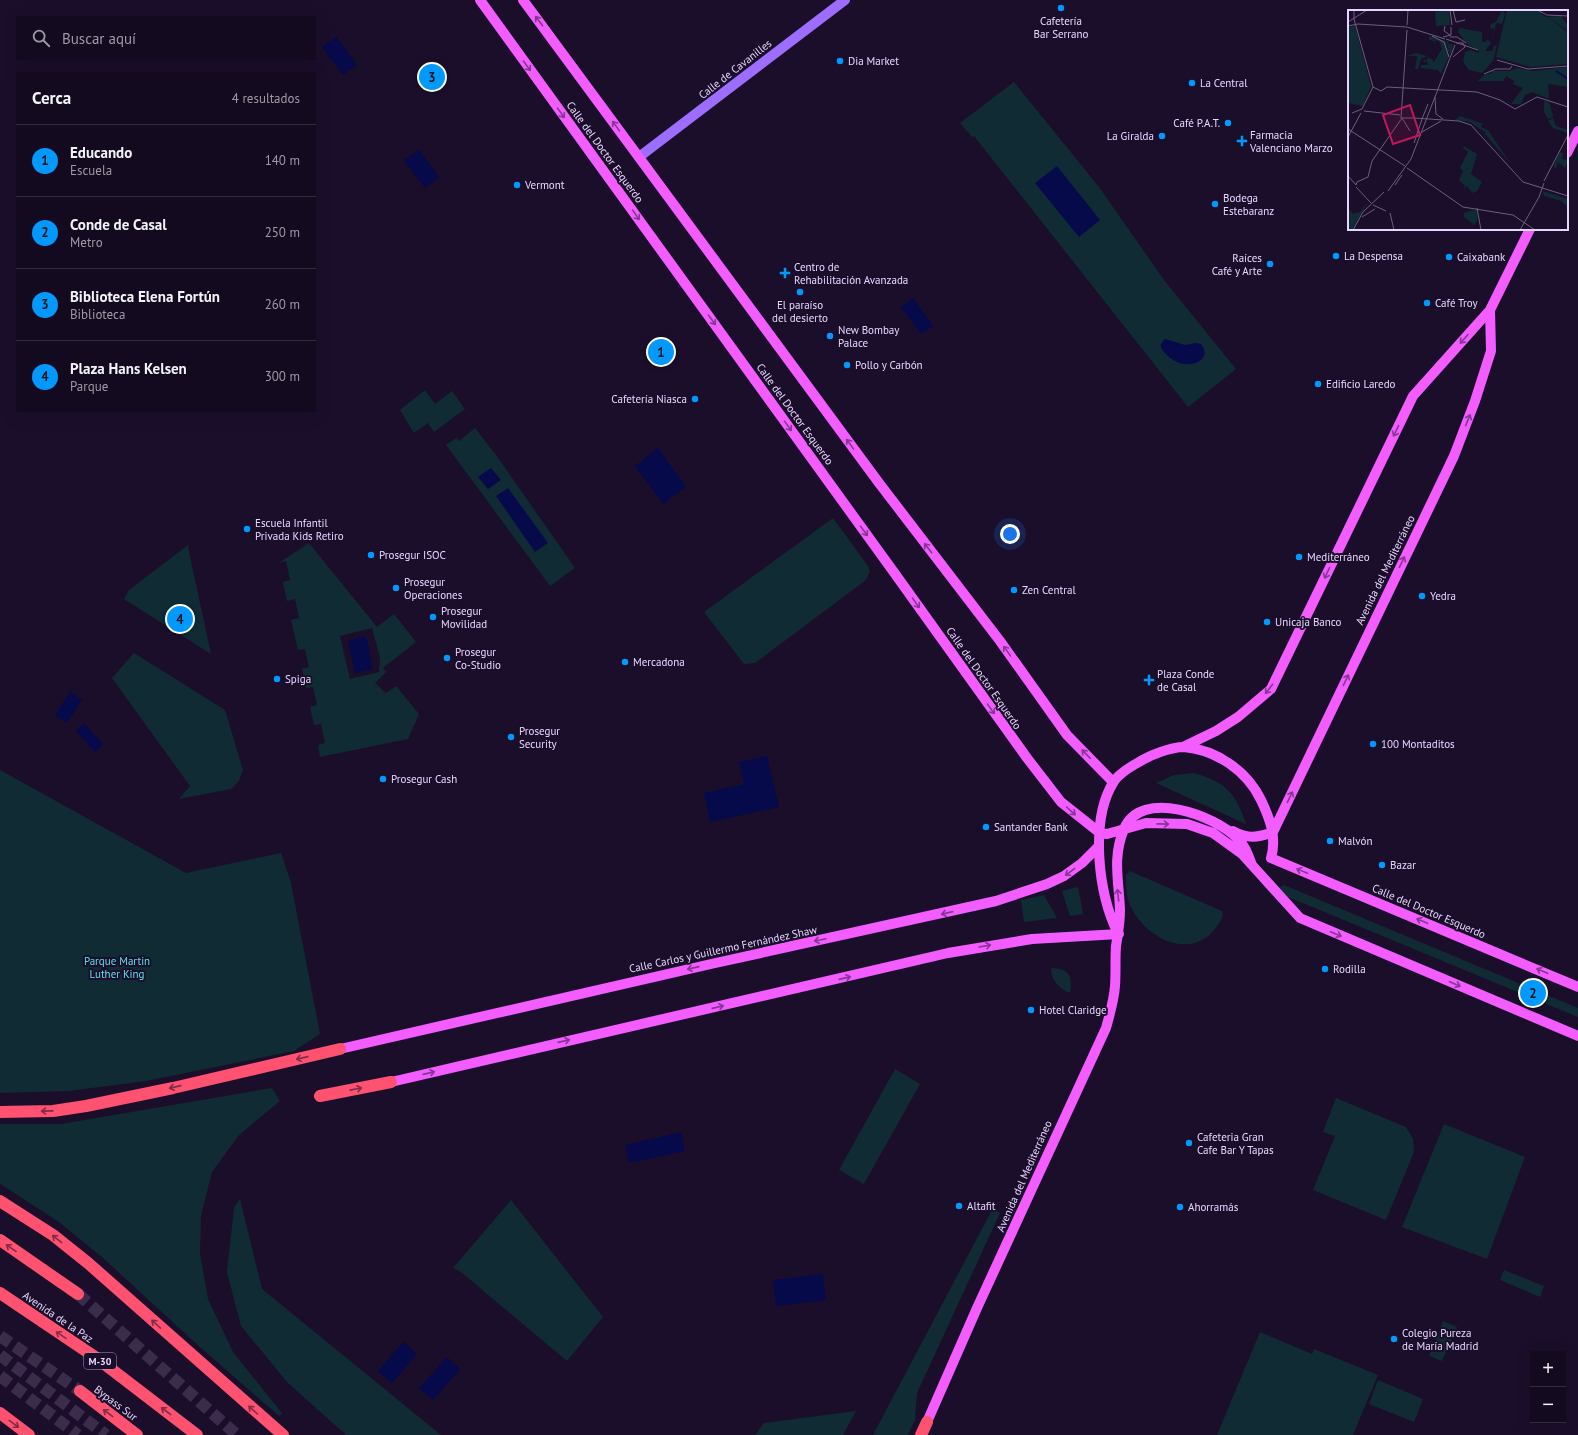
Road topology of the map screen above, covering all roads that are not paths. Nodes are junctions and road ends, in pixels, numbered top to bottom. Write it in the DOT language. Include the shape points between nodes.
graph roads {
  1 [pos="480,0"];
  2 [pos="523,0"];
  3 [pos="845,0"];
  4 [pos="1578,131"];
  5 [pos="1568,151"];
  6 [pos="640,157"];
  7 [pos="1530,230"];
  8 [pos="1490,310"];
  9 [pos="1183,747"];
  10 [pos="1113,782"];
  11 [pos="1224,826"];
  12 [pos="1124,829"];
  13 [pos="1273,832"];
  14 [pos="1100,833"];
  15 [pos="1098,846"];
  16 [pos="1252,865"];
  17 [pos="1119,934"];
  18 [pos="1578,987"];
  19 [pos="1578,1036"];
  20 [pos="340,1049"];
  21 [pos="391,1082"];
  22 [pos="320,1096"];
  23 [pos="0,1112"];
  24 [pos="0,1201"];
  25 [pos="0,1240"];
  26 [pos="0,1293"];
  27 [pos="78,1294"];
  28 [pos="80,1391"];
  29 [pos="0,1413"];
  30 [pos="927,1422"];
  31 [pos="29,1435"];
  32 [pos="137,1435"];
  33 [pos="197,1435"];
  34 [pos="283,1435"];
  35 [pos="921,1435"];
  1 -- 14 [label="main road, Calle del Doctor Esquerdo, one-way" via="1027,758 1061,802"];
  6 -- 2 [label="main road, one-way"];
  3 -- 6 [label="street, Calle de Cavanilles"];
  4 -- 5 [label="main road"];
  10 -- 6 [label="main road, one-way" via="1067,735"];
  7 -- 8 [label="main road, Avenida del Mediterráneo"];
  8 -- 9 [label="main road, Avenida del Mediterráneo, one-way" via="1413,396 1271,689 1238,717"];
  13 -- 8 [label="main road, Avenida del Mediterráneo, one-way" via="1454,456 1475,402 1491,350"];
  9 -- 10 [label="main road, Avenida del Mediterráneo" via="1152,755 1130,767"];
  9 -- 13 [label="main road" via="1215,756 1240,771 1259,797"];
  10 -- 14 [label="main road" via="1104,809"];
  11 -- 12 [label="main road" via="1202,815 1181,810 1152,808 1133,815"];
  11 -- 13 [label="main road" via="1242,836 1254,838"];
  11 -- 16 [label="main road" via="1245,848"];
  12 -- 14 [label="main road" via="1107,834"];
  12 -- 16 [label="main road, one-way" via="1146,823 1187,824 1213,833 1242,854"];
  17 -- 12 [label="main road, Avenida del Mediterráneo, one-way" via="1120,910 1116,881 1117,860"];
  18 -- 13 [label="main road, Calle del Doctor Esquerdo, one-way" via="1271,858"];
  14 -- 15 [label="main road"];
  15 -- 17 [label="main road" via="1105,896"];
  15 -- 20 [label="main road, Calle Carlos y Guillermo Fernández Shaw, one-way" via="1064,876 996,901"];
  16 -- 19 [label="main road, one-way" via="1300,918"];
  21 -- 17 [label="main road, one-way" via="948,953 1032,939"];
  17 -- 30 [label="main road, Avenida del Mediterráneo" via="1116,947 1115,988 1106,1028 976,1308"];
  20 -- 23 [label="highway, one-way" via="86,1106 53,1111"];
  22 -- 21 [label="highway, one-way"];
  34 -- 24 [label="highway, one-way" via="88,1263 53,1235"];
  27 -- 25 [label="highway, one-way"];
  33 -- 26 [label="highway, Avenida de la Paz / M-30, one-way" via="98,1359"];
  32 -- 28 [label="highway, Bypass Sur, one-way"];
  29 -- 31 [label="highway, one-way"];
  30 -- 35 [label="highway"];
}
